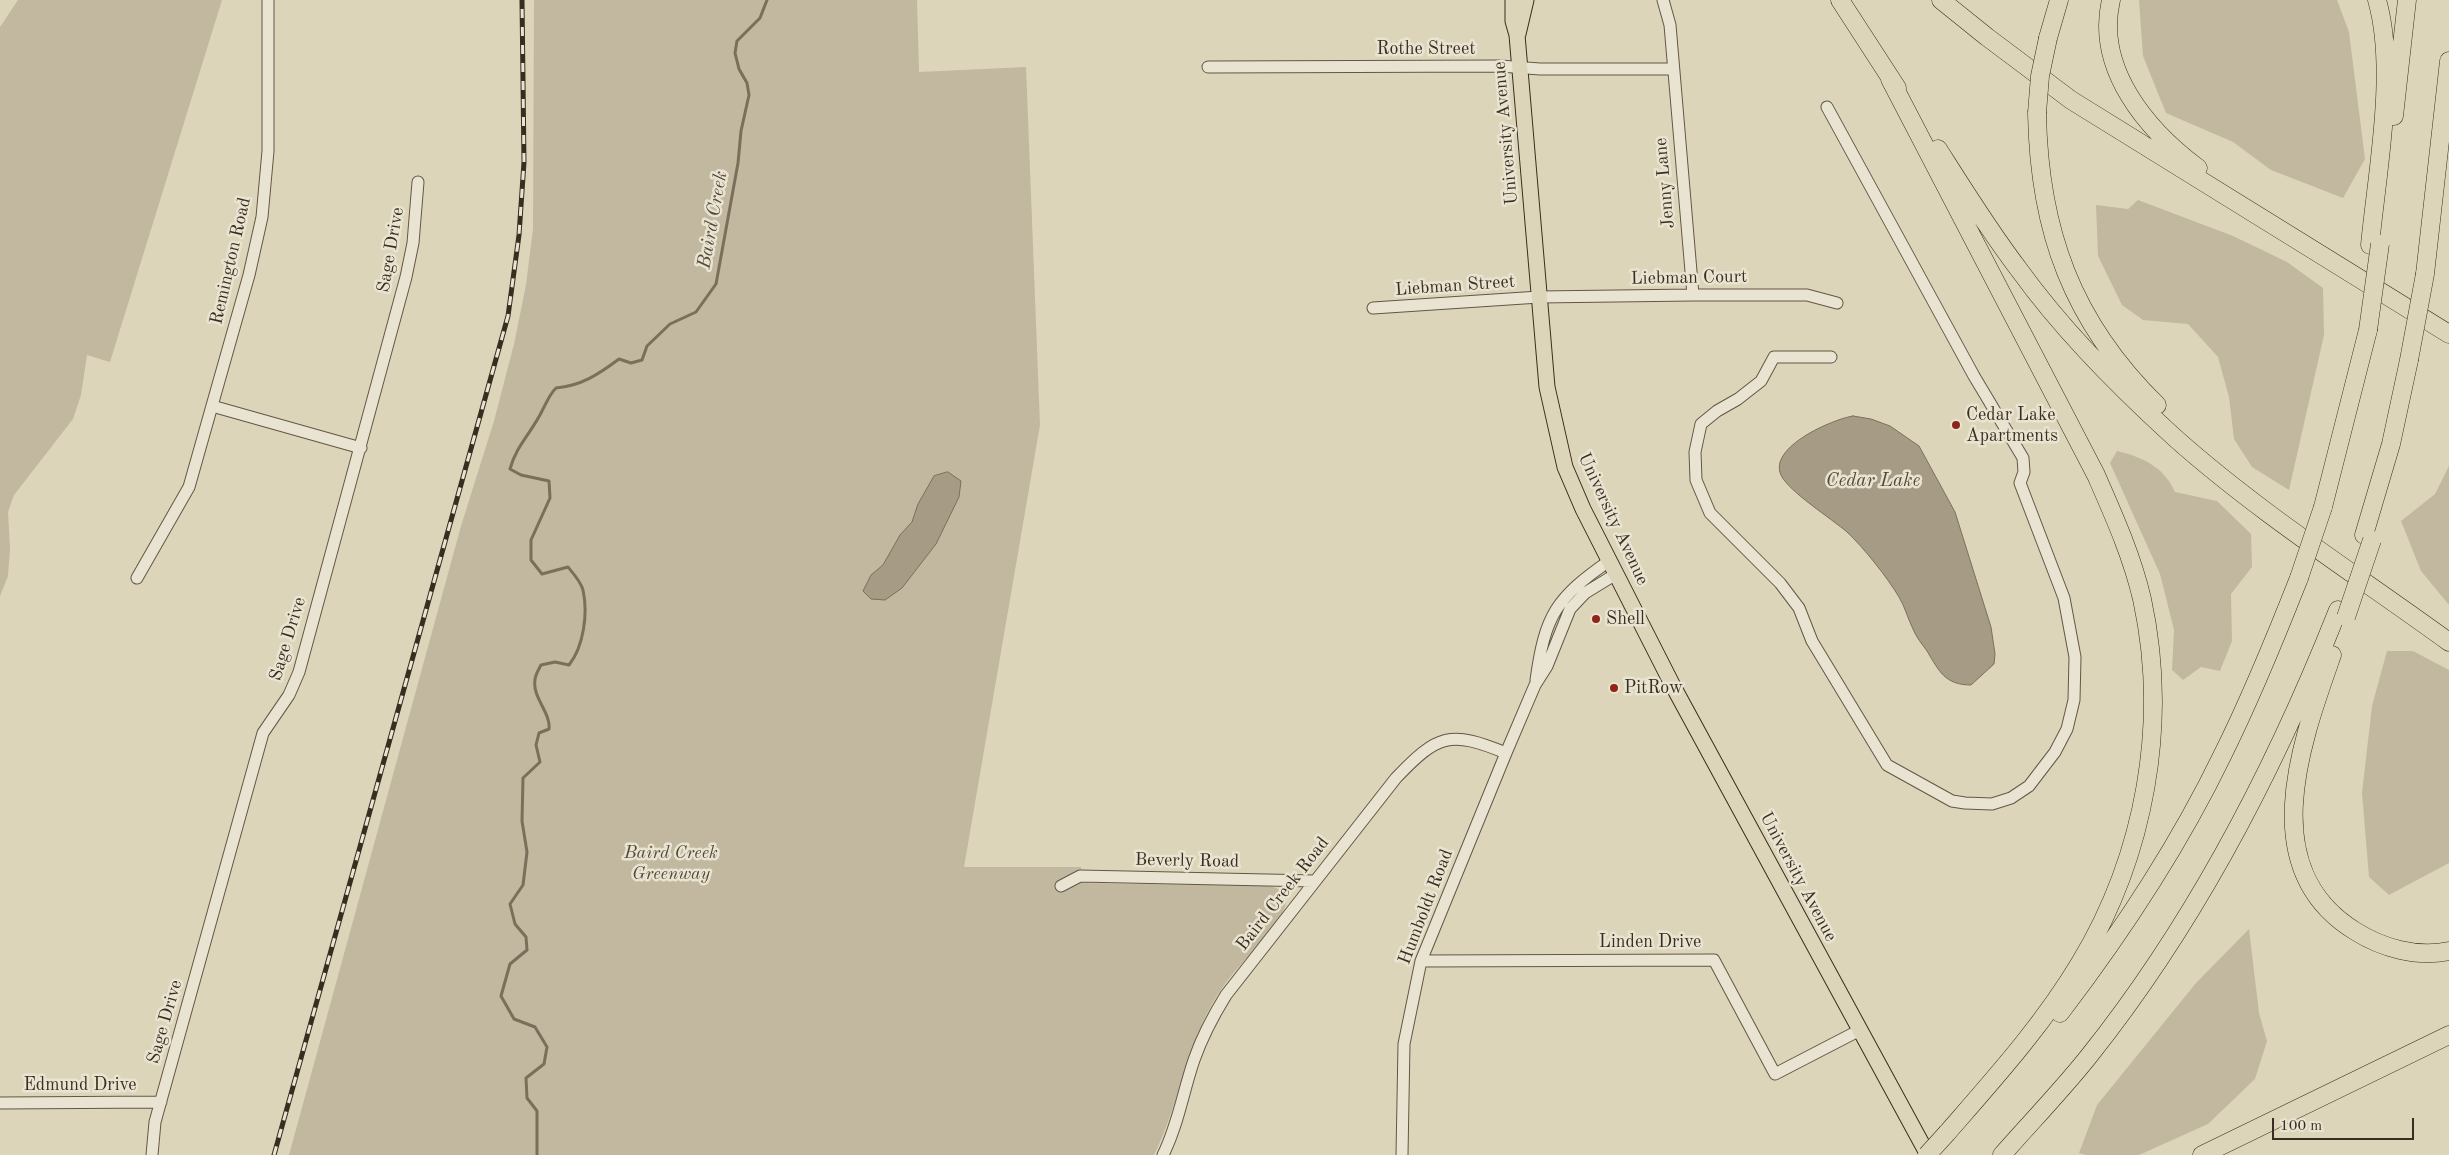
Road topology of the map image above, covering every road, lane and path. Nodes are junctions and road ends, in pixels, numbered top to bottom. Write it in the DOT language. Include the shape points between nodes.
graph roads {
  1 [pos="268,0"];
  2 [pos="1513,0"];
  3 [pos="1526,0"];
  4 [pos="1663,0"];
  5 [pos="1840,0"];
  6 [pos="1941,0"];
  7 [pos="2059,0"];
  8 [pos="2110,0"];
  9 [pos="2377,0"];
  10 [pos="2407,0"];
  11 [pos="1517,35"];
  12 [pos="2449,62"];
  13 [pos="1208,67"];
  14 [pos="1520,67"];
  15 [pos="1673,68"];
  16 [pos="1890,79"];
  17 [pos="1827,108"];
  18 [pos="418,182"];
  19 [pos="2240,204"];
  20 [pos="2279,230"];
  21 [pos="2375,244"];
  22 [pos="1693,295"];
  23 [pos="1539,297"];
  24 [pos="1837,303"];
  25 [pos="1373,308"];
  26 [pos="2449,334"];
  27 [pos="2449,348"];
  28 [pos="1831,357"];
  29 [pos="212,406"];
  30 [pos="361,448"];
  31 [pos="2333,559"];
  32 [pos="1613,568"];
  33 [pos="137,578"];
  34 [pos="2342,614"];
  35 [pos="2449,642"];
  36 [pos="1506,752"];
  37 [pos="1314,881"];
  38 [pos="1061,886"];
  39 [pos="2449,952"];
  40 [pos="1421,960"];
  41 [pos="1860,1030"];
  42 [pos="2449,1035"];
  43 [pos="161,1102"];
  44 [pos="0,1103"];
  45 [pos="1949,1137"];
  46 [pos="152,1155"];
  47 [pos="1163,1155"];
  48 [pos="1402,1155"];
  49 [pos="1928,1155"];
  50 [pos="1937,1155"];
  51 [pos="2002,1155"];
  52 [pos="2202,1155"];
  1 -- 29 [label="street, Remington Road" via="268,151 262,217"];
  2 -- 11 [label="main road, University Avenue"];
  3 -- 11 [label="main road"];
  4 -- 15 [label="street, Jenny Lane" via="1670,25"];
  5 -- 16 [label="highway"];
  6 -- 19 [label="highway" via="2071,100"];
  7 -- 31 [label="highway, bridge" via="2040,76 2037,113 2042,190 2056,248 2083,309 2136,384 2225,465 2315,533"];
  8 -- 19 [label="highway" via="2109,40 2122,85 2133,103 2159,134"];
  9 -- 21 [label="highway" via="2384,38 2385,88"];
  10 -- 21 [label="highway"];
  11 -- 14 [label="main road, University Avenue"];
  12 -- 34 [label="highway, bridge" via="2425,274 2409,360 2368,538"];
  13 -- 14 [label="street, Rothe Street"];
  14 -- 15 [label="street, Rothe Street"];
  14 -- 23 [label="main road, University Avenue"];
  15 -- 22 [label="street, Jenny Lane"];
  16 -- 31 [label="highway" via="2020,272 2084,348 2176,438"];
  16 -- 45 [label="highway" via="2096,476 2122,536 2142,599 2152,687 2152,733 2144,798 2112,902 2058,997"];
  17 -- 28 [label="street" via="1974,376 2023,458 2024,472 2020,483 2064,598 2075,657 2074,700 2067,729 2029,786 2011,798 1977,805 1952,801 1887,765 1812,641 1799,608 1780,584 1710,513 1696,480 1695,452 1701,424 1761,381 1774,357"];
  18 -- 30 [label="street, Sage Drive" via="413,243 406,277"];
  19 -- 20 [label="highway"];
  20 -- 26 [label="highway"];
  20 -- 27 [label="highway" via="2296,249"];
  21 -- 45 [label="highway, bridge" via="2349,408 2322,507 2299,578 2259,678 2221,758 2117,936 2043,1035"];
  22 -- 23 [label="street, Liebman Court"];
  22 -- 24 [label="street, Liebman Court" via="1807,295"];
  23 -- 25 [label="street, Liebman Street"];
  23 -- 32 [label="main road, University Avenue" via="1547,386 1565,467"];
  29 -- 30 [label="street"];
  29 -- 33 [label="street, Remington Road" via="189,487"];
  30 -- 43 [label="street, Sage Drive" via="299,672 289,695 263,733"];
  31 -- 35 [label="highway"];
  32 -- 36 [label="street, Humboldt Road" via="1575,602"];
  32 -- 41 [label="main road, University Avenue"];
  34 -- 39 [label="highway" via="2314,704 2294,786 2294,830 2302,866 2314,890 2335,917 2361,935 2386,947 2431,954"];
  34 -- 51 [label="highway" via="2281,746 2195,903 2090,1055"];
  36 -- 37 [label="street, Baird Creek Road" via="1457,738 1426,749 1396,778"];
  36 -- 40 [label="street, Humboldt Road"];
  37 -- 38 [label="street, Beverly Road" via="1080,876"];
  37 -- 47 [label="street, Baird Creek Road" via="1212,1017"];
  40 -- 41 [label="street, Linden Drive" via="1714,960 1775,1074"];
  40 -- 48 [label="street, Humboldt Road" via="1404,1044"];
  41 -- 49 [label="main road, University Avenue"];
  42 -- 52 [label="highway"];
  43 -- 44 [label="street, Edmund Drive"];
  43 -- 46 [label="street, Sage Drive" via="152,1139"];
  45 -- 49 [label="highway, bridge"];
  45 -- 50 [label="highway"];
}
